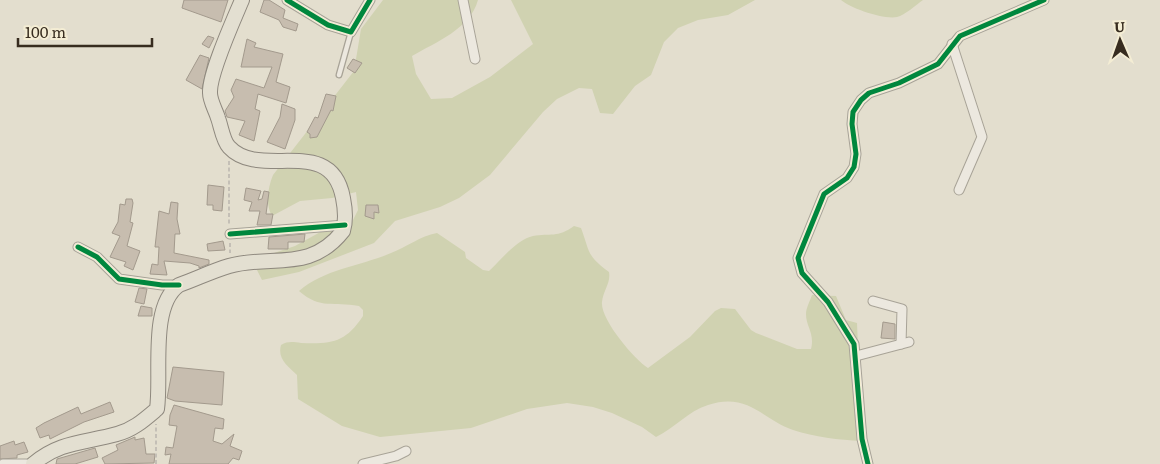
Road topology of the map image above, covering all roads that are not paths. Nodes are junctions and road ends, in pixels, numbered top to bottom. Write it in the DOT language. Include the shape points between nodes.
graph roads {
  1 [pos="242,0"];
  2 [pos="288,0"];
  3 [pos="370,0"];
  4 [pos="462,0"];
  5 [pos="1044,0"];
  6 [pos="351,32"];
  7 [pos="952,44"];
  8 [pos="476,59"];
  9 [pos="339,75"];
  10 [pos="958,190"];
  11 [pos="345,225"];
  12 [pos="230,234"];
  13 [pos="78,247"];
  14 [pos="179,285"];
  15 [pos="873,301"];
  16 [pos="856,356"];
  17 [pos="406,451"];
  18 [pos="3,464"];
  19 [pos="27,464"];
  20 [pos="33,464"];
  21 [pos="363,464"];
  22 [pos="868,464"];
  1 -- 11 [label="main road" via="217,64 210,93 228,146 248,158 300,160 331,171 341,187"];
  2 -- 6 [label="street" via="328,25"];
  3 -- 6 [label="street"];
  4 -- 8 [label="street"];
  5 -- 7 [label="street" via="960,36"];
  6 -- 9 [label="lane"];
  7 -- 10 [label="street" via="982,137"];
  7 -- 16 [label="street" via="942,60 931,68 861,100 853,112 854,167 847,178 824,194 798,258 802,273 828,302 850,335"];
  11 -- 12 [label="street"];
  11 -- 14 [label="main road" via="328,246 299,259 230,266"];
  13 -- 14 [label="street" via="97,257 119,279"];
  14 -- 20 [label="main road" via="172,290 160,318 157,409 125,432 70,443"];
  15 -- 16 [label="street" via="902,309 905,343"];
  16 -- 22 [label="street" via="862,439"];
  17 -- 21 [label="street"];
  18 -- 19 [label="street"];
}
